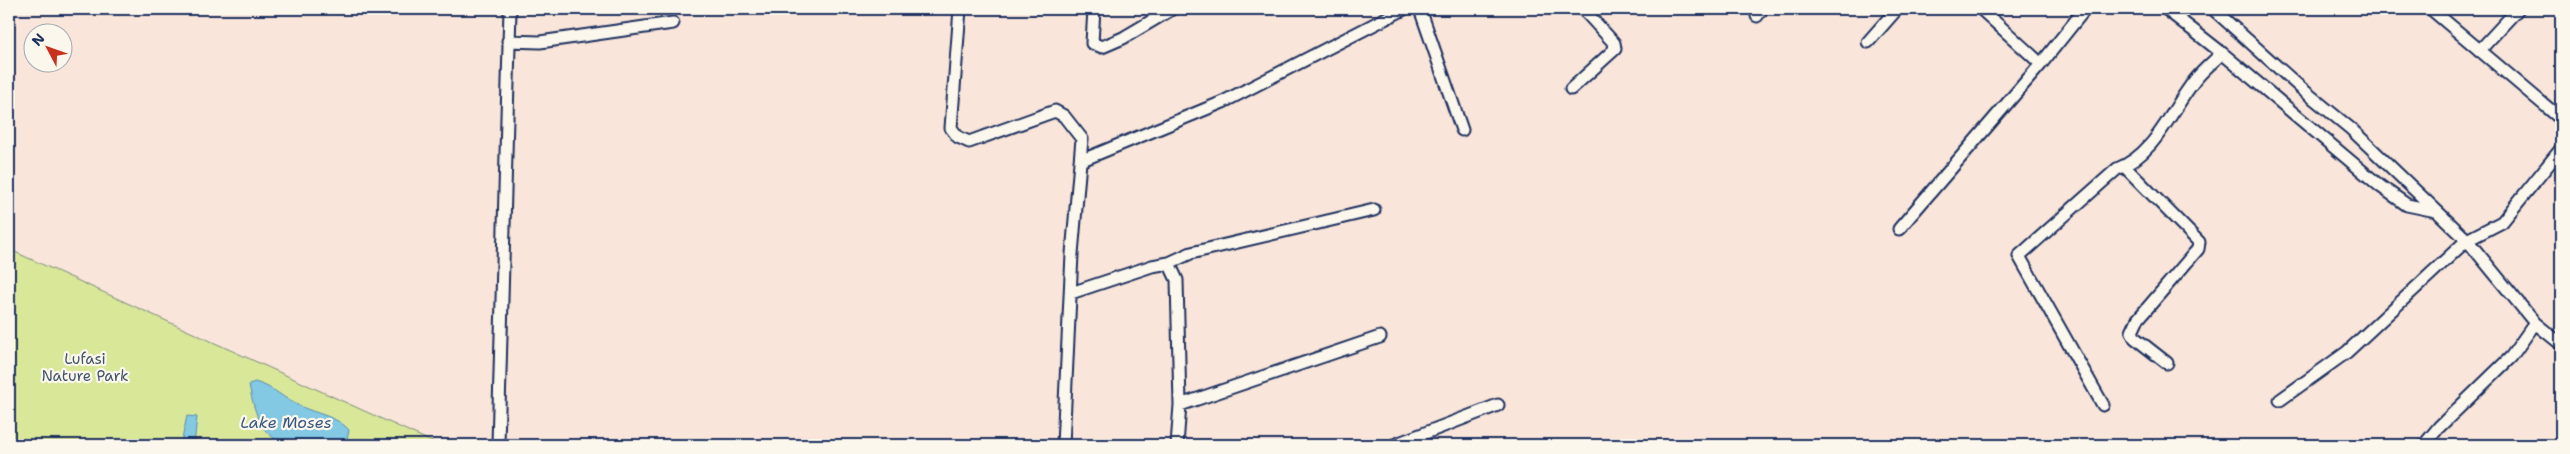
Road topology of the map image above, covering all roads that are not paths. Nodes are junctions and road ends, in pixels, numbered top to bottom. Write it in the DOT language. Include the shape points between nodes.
graph roads {
  1 [pos="510,9"];
  2 [pos="960,9"];
  3 [pos="1094,9"];
  4 [pos="1172,9"];
  5 [pos="1404,9"];
  6 [pos="1420,9"];
  7 [pos="1583,9"];
  8 [pos="1897,9"];
  9 [pos="1981,9"];
  10 [pos="2085,9"];
  11 [pos="2166,9"];
  12 [pos="2213,9"];
  13 [pos="2431,9"];
  14 [pos="2518,9"];
  15 [pos="673,23"];
  16 [pos="508,40"];
  17 [pos="1868,42"];
  18 [pos="2479,51"];
  19 [pos="2222,52"];
  20 [pos="2041,64"];
  21 [pos="1571,89"];
  22 [pos="2561,119"];
  23 [pos="1462,130"];
  24 [pos="2561,150"];
  25 [pos="1080,161"];
  26 [pos="2124,166"];
  27 [pos="1374,210"];
  28 [pos="2438,211"];
  29 [pos="1899,229"];
  30 [pos="2467,240"];
  31 [pos="1169,263"];
  32 [pos="1071,293"];
  33 [pos="2535,323"];
  34 [pos="1380,337"];
  35 [pos="2561,344"];
  36 [pos="2168,363"];
  37 [pos="2280,400"];
  38 [pos="1180,404"];
  39 [pos="1498,405"];
  40 [pos="2104,405"];
  41 [pos="498,445"];
  42 [pos="1063,445"];
  43 [pos="1177,445"];
  44 [pos="1394,445"];
  45 [pos="2424,445"];
  1 -- 16 [label="street"];
  2 -- 25 [label="street" via="951,128 958,137 969,142 1055,111 1064,116 1082,139"];
  3 -- 4 [label="street" via="1092,43 1102,47"];
  5 -- 25 [label="street" via="1223,102"];
  6 -- 23 [label="street"];
  7 -- 21 [label="street" via="1614,43 1615,49"];
  8 -- 17 [label="street"];
  9 -- 20 [label="street"];
  10 -- 20 [label="street"];
  11 -- 19 [label="street"];
  12 -- 28 [label="street" via="2351,129"];
  13 -- 18 [label="street"];
  14 -- 18 [label="street"];
  15 -- 16 [label="street" via="540,42"];
  16 -- 41 [label="street"];
  18 -- 22 [label="street"];
  19 -- 26 [label="street" via="2195,80 2160,132 2132,163"];
  19 -- 28 [label="street" via="2380,186 2407,205"];
  20 -- 29 [label="street"];
  24 -- 30 [label="street" via="2502,222"];
  25 -- 32 [label="street"];
  26 -- 36 [label="street" via="2199,242 2198,249 2138,319 2132,332 2135,338"];
  26 -- 40 [label="street" via="2019,256"];
  27 -- 31 [label="street" via="1191,253"];
  28 -- 30 [label="street"];
  30 -- 33 [label="street"];
  30 -- 37 [label="street" via="2347,352"];
  31 -- 32 [label="street"];
  31 -- 38 [label="street" via="1176,280"];
  32 -- 42 [label="street"];
  33 -- 35 [label="street"];
  33 -- 45 [label="street" via="2510,357"];
  34 -- 38 [label="street"];
  38 -- 43 [label="street"];
  39 -- 44 [label="street"];
}
